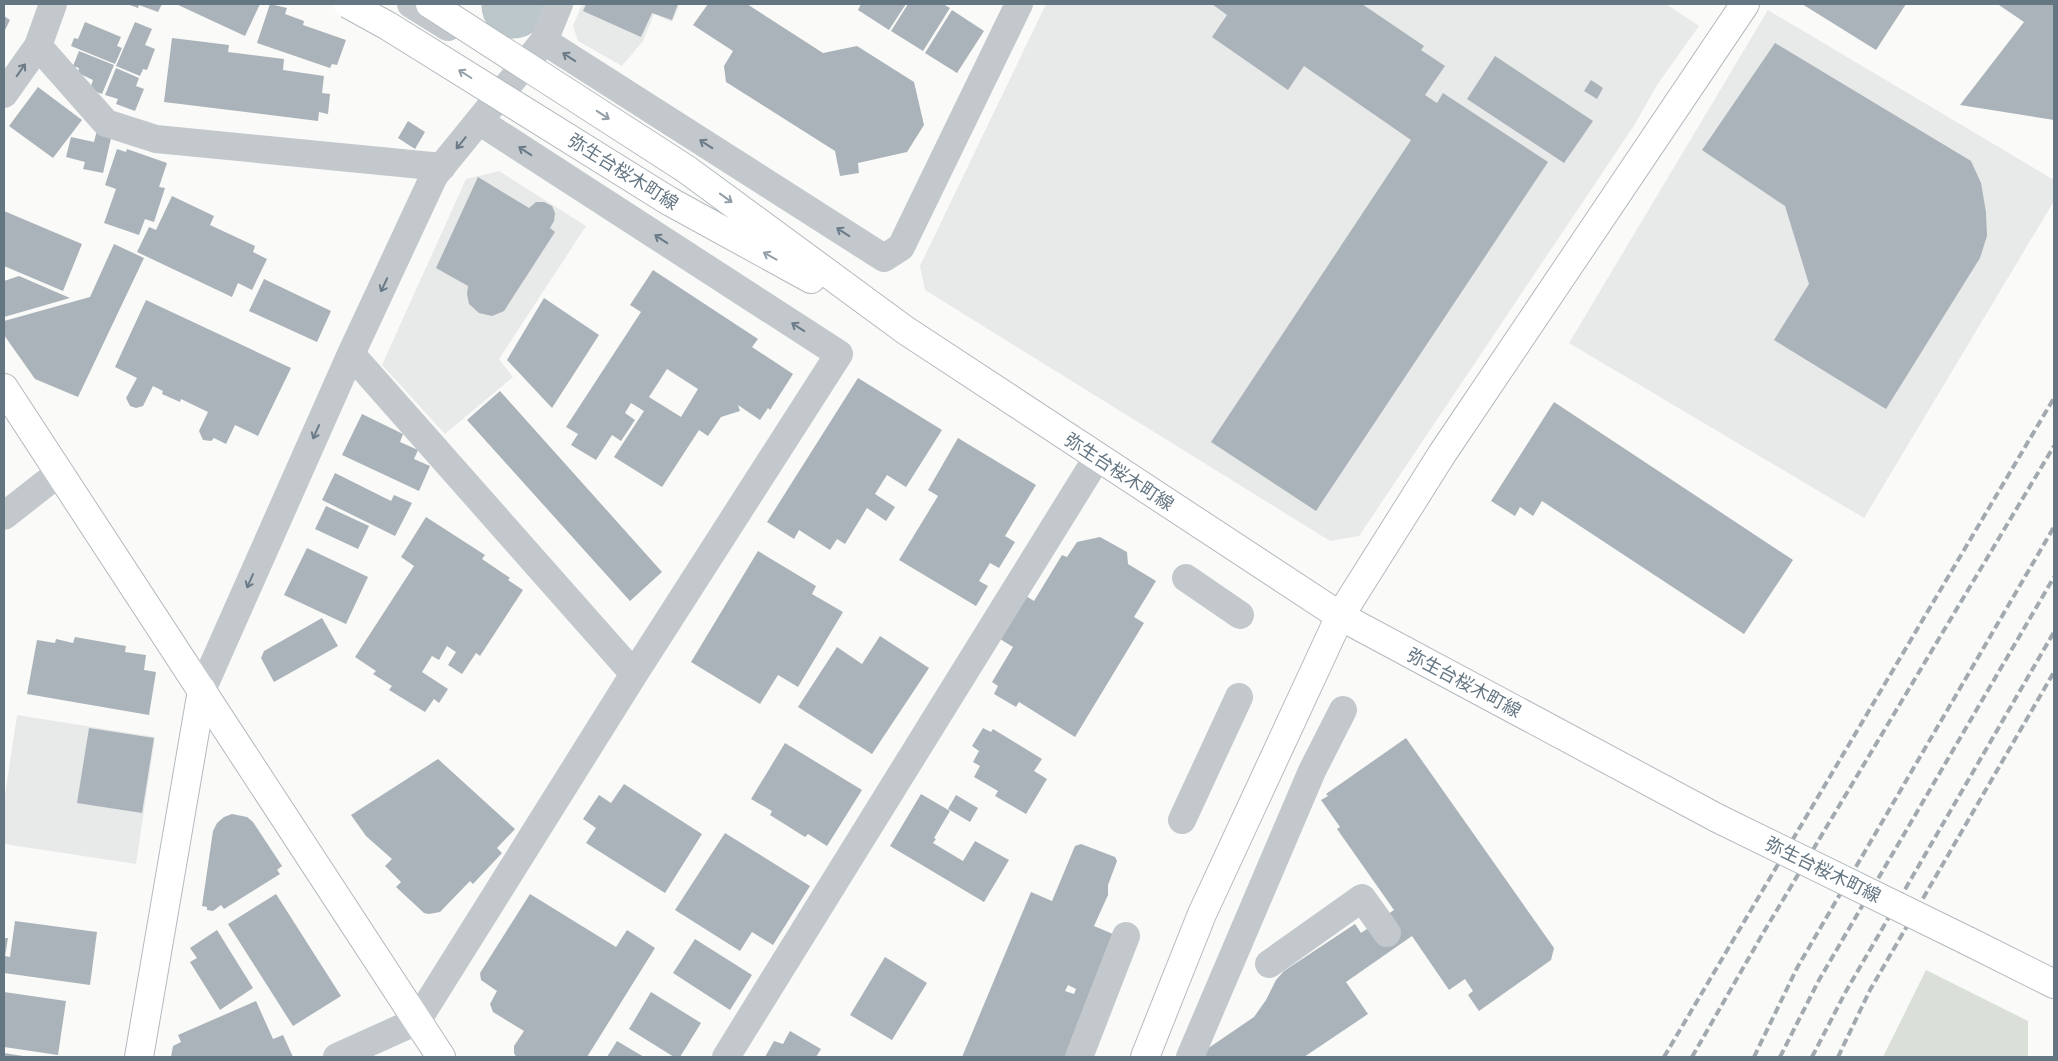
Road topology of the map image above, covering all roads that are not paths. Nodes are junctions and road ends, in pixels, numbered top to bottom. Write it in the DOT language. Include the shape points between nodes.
graph roads {
  1 [pos="53,4"];
  2 [pos="348,4"];
  3 [pos="411,4"];
  4 [pos="430,4"];
  5 [pos="559,4"];
  6 [pos="1019,4"];
  7 [pos="1745,4"];
  8 [pos="544,41"];
  9 [pos="38,46"];
  10 [pos="519,72"];
  11 [pos="4,94"];
  12 [pos="479,121"];
  13 [pos="442,167"];
  14 [pos="905,330"];
  15 [pos="351,354"];
  16 [pos="4,388"];
  17 [pos="1097,458"];
  18 [pos="60,472"];
  19 [pos="4,516"];
  20 [pos="1186,578"];
  21 [pos="1240,615"];
  22 [pos="1340,616"];
  23 [pos="634,674"];
  24 [pos="202,690"];
  25 [pos="1239,697"];
  26 [pos="1343,710"];
  27 [pos="1182,820"];
  28 [pos="1387,933"];
  29 [pos="1126,936"];
  30 [pos="1269,964"];
  31 [pos="2054,984"];
  32 [pos="416,1021"];
  33 [pos="139,1057"];
  34 [pos="337,1057"];
  35 [pos="441,1057"];
  36 [pos="726,1057"];
  37 [pos="1079,1057"];
  38 [pos="1145,1057"];
  39 [pos="1190,1057"];
  1 -- 9 [label="street"];
  14 -- 2 [label="main road, 弥生台桜木町線, one-way, bridge" via="669,202"];
  3 -- 10 [label="street"];
  4 -- 14 [label="main road, 弥生台桜木町線, one-way, bridge" via="686,169"];
  5 -- 8 [label="street"];
  6 -- 8 [label="street, one-way" via="901,246 884,258"];
  7 -- 22 [label="main road" via="1442,454"];
  8 -- 10 [label="street"];
  11 -- 9 [label="street, one-way"];
  9 -- 13 [label="street" via="106,123 156,140"];
  10 -- 12 [label="street"];
  12 -- 13 [label="street, one-way"];
  23 -- 12 [label="street, one-way" via="839,354"];
  13 -- 15 [label="street, one-way" via="434,176"];
  14 -- 17 [label="main road, 弥生台桜木町線"];
  15 -- 23 [label="street"];
  15 -- 24 [label="street, one-way"];
  16 -- 18 [label="main road"];
  17 -- 22 [label="main road, 弥生台桜木町線"];
  17 -- 36 [label="street"];
  18 -- 19 [label="street"];
  18 -- 24 [label="main road"];
  20 -- 21 [label="street"];
  22 -- 31 [label="main road, 弥生台桜木町線, bridge" via="1717,818"];
  22 -- 38 [label="main road" via="1202,914"];
  23 -- 32 [label="street"];
  24 -- 32 [label="main road"];
  24 -- 33 [label="main road"];
  25 -- 27 [label="street"];
  26 -- 39 [label="street" via="1312,771"];
  28 -- 30 [label="street" via="1362,898"];
  29 -- 37 [label="street"];
  32 -- 34 [label="street"];
  32 -- 35 [label="main road"];
}
